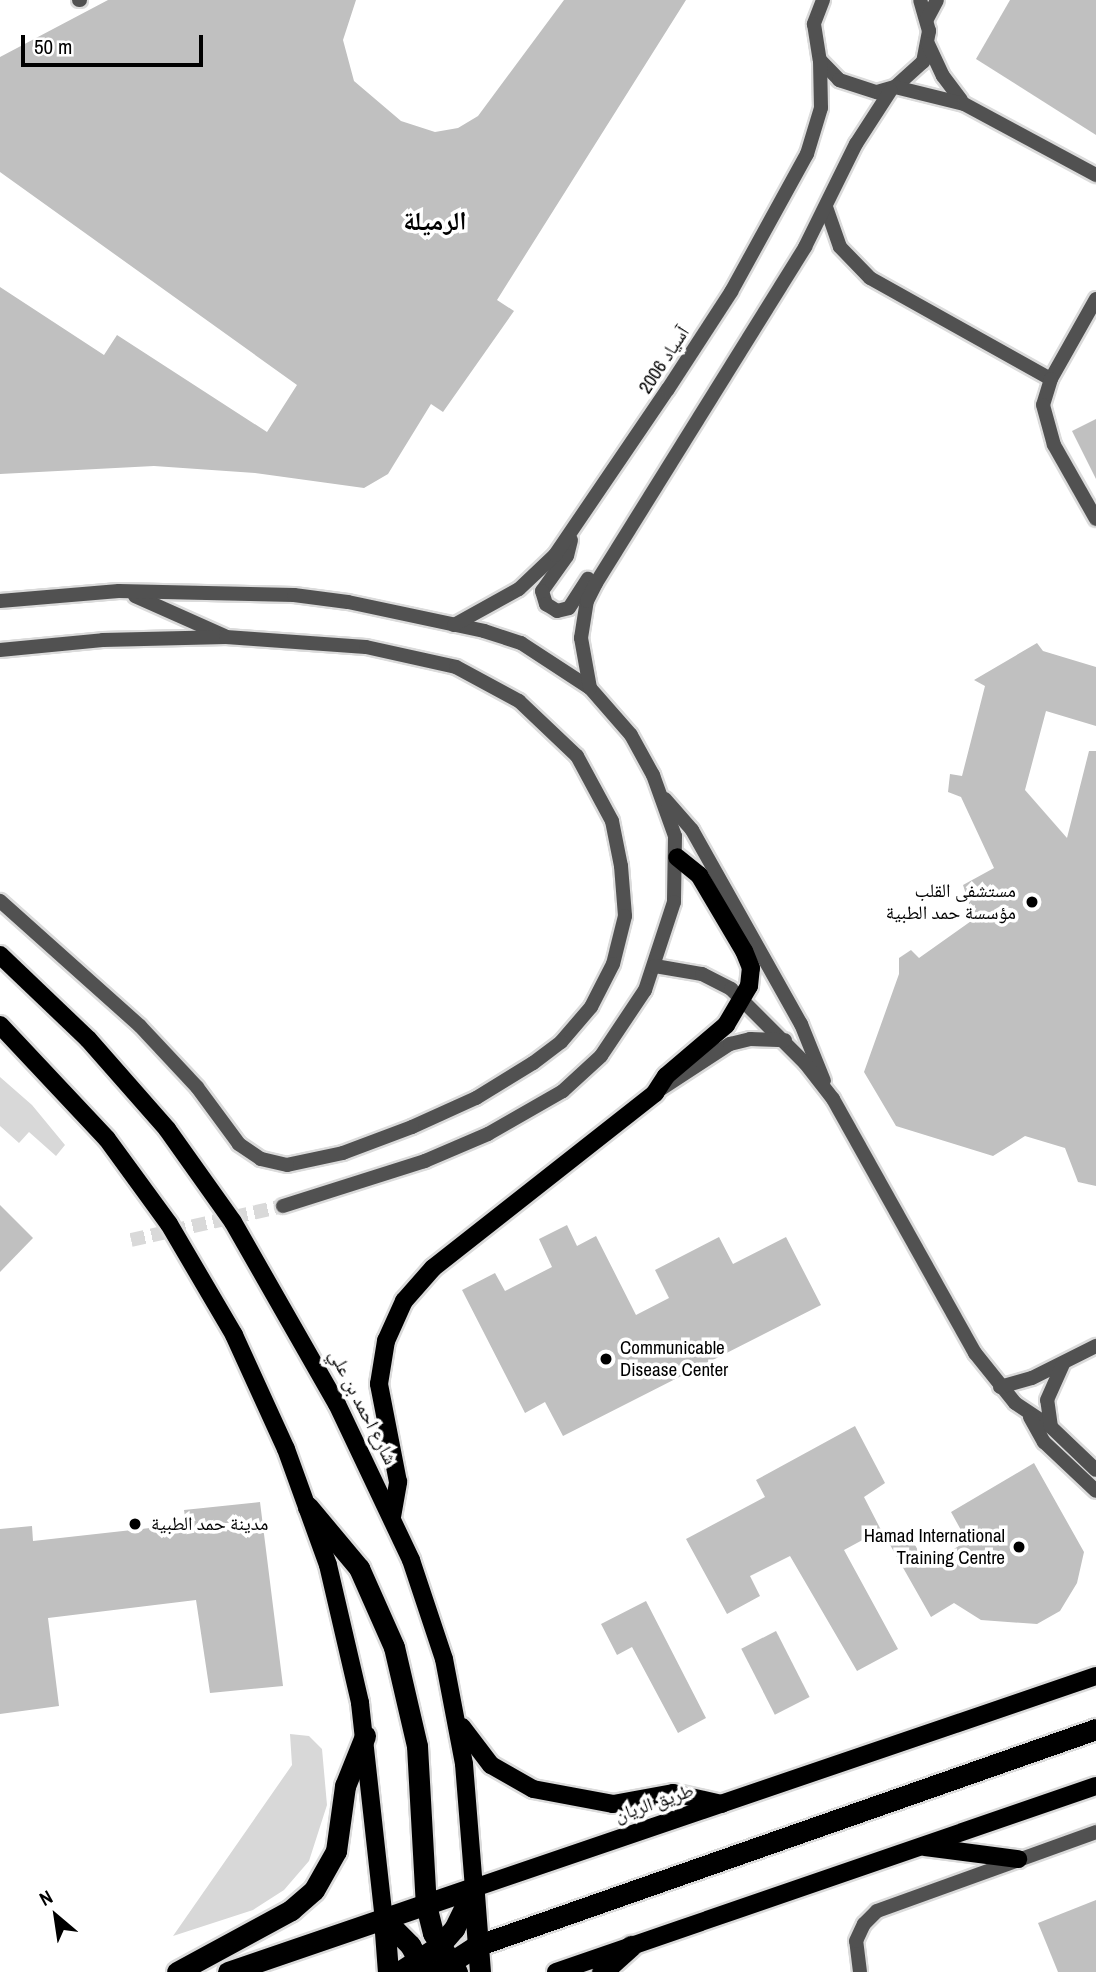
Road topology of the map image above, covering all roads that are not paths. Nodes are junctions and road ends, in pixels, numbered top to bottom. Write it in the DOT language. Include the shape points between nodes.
graph roads {
  1 [pos="822,0"];
  2 [pos="920,0"];
  3 [pos="937,0"];
  4 [pos="927,19"];
  5 [pos="929,44"];
  6 [pos="820,60"];
  7 [pos="893,89"];
  8 [pos="964,104"];
  9 [pos="1096,175"];
  10 [pos="826,207"];
  11 [pos="1096,299"];
  12 [pos="1051,379"];
  13 [pos="1096,519"];
  14 [pos="571,536"];
  15 [pos="607,562"];
  16 [pos="119,591"];
  17 [pos="0,601"];
  18 [pos="453,625"];
  19 [pos="226,637"];
  20 [pos="0,650"];
  21 [pos="590,688"];
  22 [pos="663,797"];
  23 [pos="677,857"];
  24 [pos="0,901"];
  25 [pos="0,956"];
  26 [pos="655,966"];
  27 [pos="744,999"];
  28 [pos="0,1026"];
  29 [pos="785,1040"];
  30 [pos="825,1086"];
  31 [pos="655,1093"];
  32 [pos="283,1206"];
  33 [pos="1096,1346"];
  34 [pos="1063,1364"];
  35 [pos="1000,1387"];
  36 [pos="1030,1417"];
  37 [pos="1051,1427"];
  38 [pos="1096,1470"];
  39 [pos="1096,1491"];
  40 [pos="308,1507"];
  41 [pos="392,1517"];
  42 [pos="1096,1676"];
  43 [pos="456,1711"];
  44 [pos="1096,1729"];
  45 [pos="365,1737"];
  46 [pos="1096,1786"];
  47 [pos="722,1804"];
  48 [pos="1096,1832"];
  49 [pos="922,1847"];
  50 [pos="1018,1859"];
  51 [pos="474,1888"];
  52 [pos="426,1905"];
  53 [pos="384,1919"];
  54 [pos="476,1946"];
  55 [pos="631,1946"];
  56 [pos="438,1964"];
  57 [pos="177,1972"];
  58 [pos="228,1972"];
  59 [pos="388,1972"];
  60 [pos="399,1972"];
  61 [pos="481,1972"];
  62 [pos="556,1972"];
  63 [pos="602,1972"];
  64 [pos="860,1972"];
  1 -- 6 [label="street, آسياد 2006" via="814,24"];
  2 -- 4 [label="street"];
  3 -- 4 [label="street"];
  4 -- 5 [label="street"];
  5 -- 7 [label="street" via="911,77"];
  5 -- 8 [label="street" via="943,76"];
  6 -- 7 [label="street" via="850,86"];
  6 -- 14 [label="street, آسياد 2006" via="823,92 818,124 784,200 731,292"];
  7 -- 8 [label="street"];
  7 -- 10 [label="street" via="856,144"];
  8 -- 9 [label="street"];
  10 -- 12 [label="street" via="840,247 870,278"];
  10 -- 15 [label="street"];
  11 -- 12 [label="street"];
  12 -- 13 [label="street" via="1045,392 1045,420"];
  14 -- 15 [label="street" via="567,556 542,591 550,608 569,608 593,572"];
  14 -- 18 [label="street, آسياد 2006" via="519,589"];
  15 -- 21 [label="street" via="582,619"];
  16 -- 17 [label="street"];
  16 -- 18 [label="street" via="294,595"];
  16 -- 19 [label="street" via="175,610"];
  18 -- 21 [label="street" via="521,643"];
  19 -- 20 [label="street" via="103,640"];
  19 -- 24 [label="street" via="366,647 456,667 519,701 577,756 611,821 625,916 613,964 577,1026 533,1063 465,1103 343,1153 300,1164 274,1163 239,1144 197,1087 140,1026"];
  21 -- 22 [label="street" via="631,735"];
  22 -- 23 [label="street"];
  22 -- 30 [label="street" via="692,830 801,1024"];
  23 -- 26 [label="street" via="674,902"];
  23 -- 27 [label="main road" via="699,875 749,959 751,977"];
  25 -- 41 [label="main road, شارع احمد بن علي" via="97,1048 200,1174 302,1337"];
  26 -- 27 [label="street" via="702,974"];
  26 -- 32 [label="street" via="618,1035 583,1074 541,1106 425,1161"];
  27 -- 29 [label="street"];
  27 -- 31 [label="main road" via="726,1025 666,1076"];
  28 -- 40 [label="main road" via="107,1139 169,1224 234,1335"];
  29 -- 30 [label="street"];
  29 -- 31 [label="street" via="750,1039 730,1044"];
  30 -- 35 [label="street" via="963,1335"];
  31 -- 41 [label="main road" via="433,1268 404,1301 386,1341 379,1384 398,1482"];
  33 -- 34 [label="street"];
  34 -- 35 [label="street"];
  34 -- 37 [label="street" via="1047,1400"];
  35 -- 36 [label="street"];
  36 -- 37 [label="street"];
  36 -- 39 [label="street" via="1044,1441"];
  37 -- 38 [label="street"];
  40 -- 45 [label="main road" via="344,1625"];
  40 -- 52 [label="highway" via="359,1567 394,1647 417,1746"];
  41 -- 43 [label="main road, شارع احمد بن علي" via="429,1611"];
  42 -- 47 [label="main road, طريق الريان"];
  43 -- 47 [label="main road" via="479,1754 504,1775 533,1789 612,1804 673,1793"];
  43 -- 51 [label="main road, شارع احمد بن علي"];
  44 -- 54 [label="highway"];
  45 -- 53 [label="main road"];
  45 -- 57 [label="highway" via="345,1786 337,1851 314,1891 291,1910"];
  46 -- 49 [label="main road"];
  47 -- 51 [label="main road, طريق الريان"];
  48 -- 50 [label="street"];
  49 -- 50 [label="main road"];
  49 -- 55 [label="main road"];
  50 -- 64 [label="street" via="877,1911 856,1941"];
  51 -- 52 [label="highway, طريق الريان"];
  51 -- 54 [label="highway, شارع احمد بن علي"];
  51 -- 56 [label="highway"];
  52 -- 53 [label="highway, طريق الريان"];
  52 -- 56 [label="highway"];
  53 -- 56 [label="highway"];
  53 -- 58 [label="highway, طريق الريان"];
  53 -- 59 [label="highway"];
  54 -- 56 [label="highway"];
  54 -- 61 [label="highway, شارع احمد بن علي"];
  55 -- 62 [label="main road"];
  55 -- 63 [label="highway"];
  56 -- 60 [label="highway"];
}
